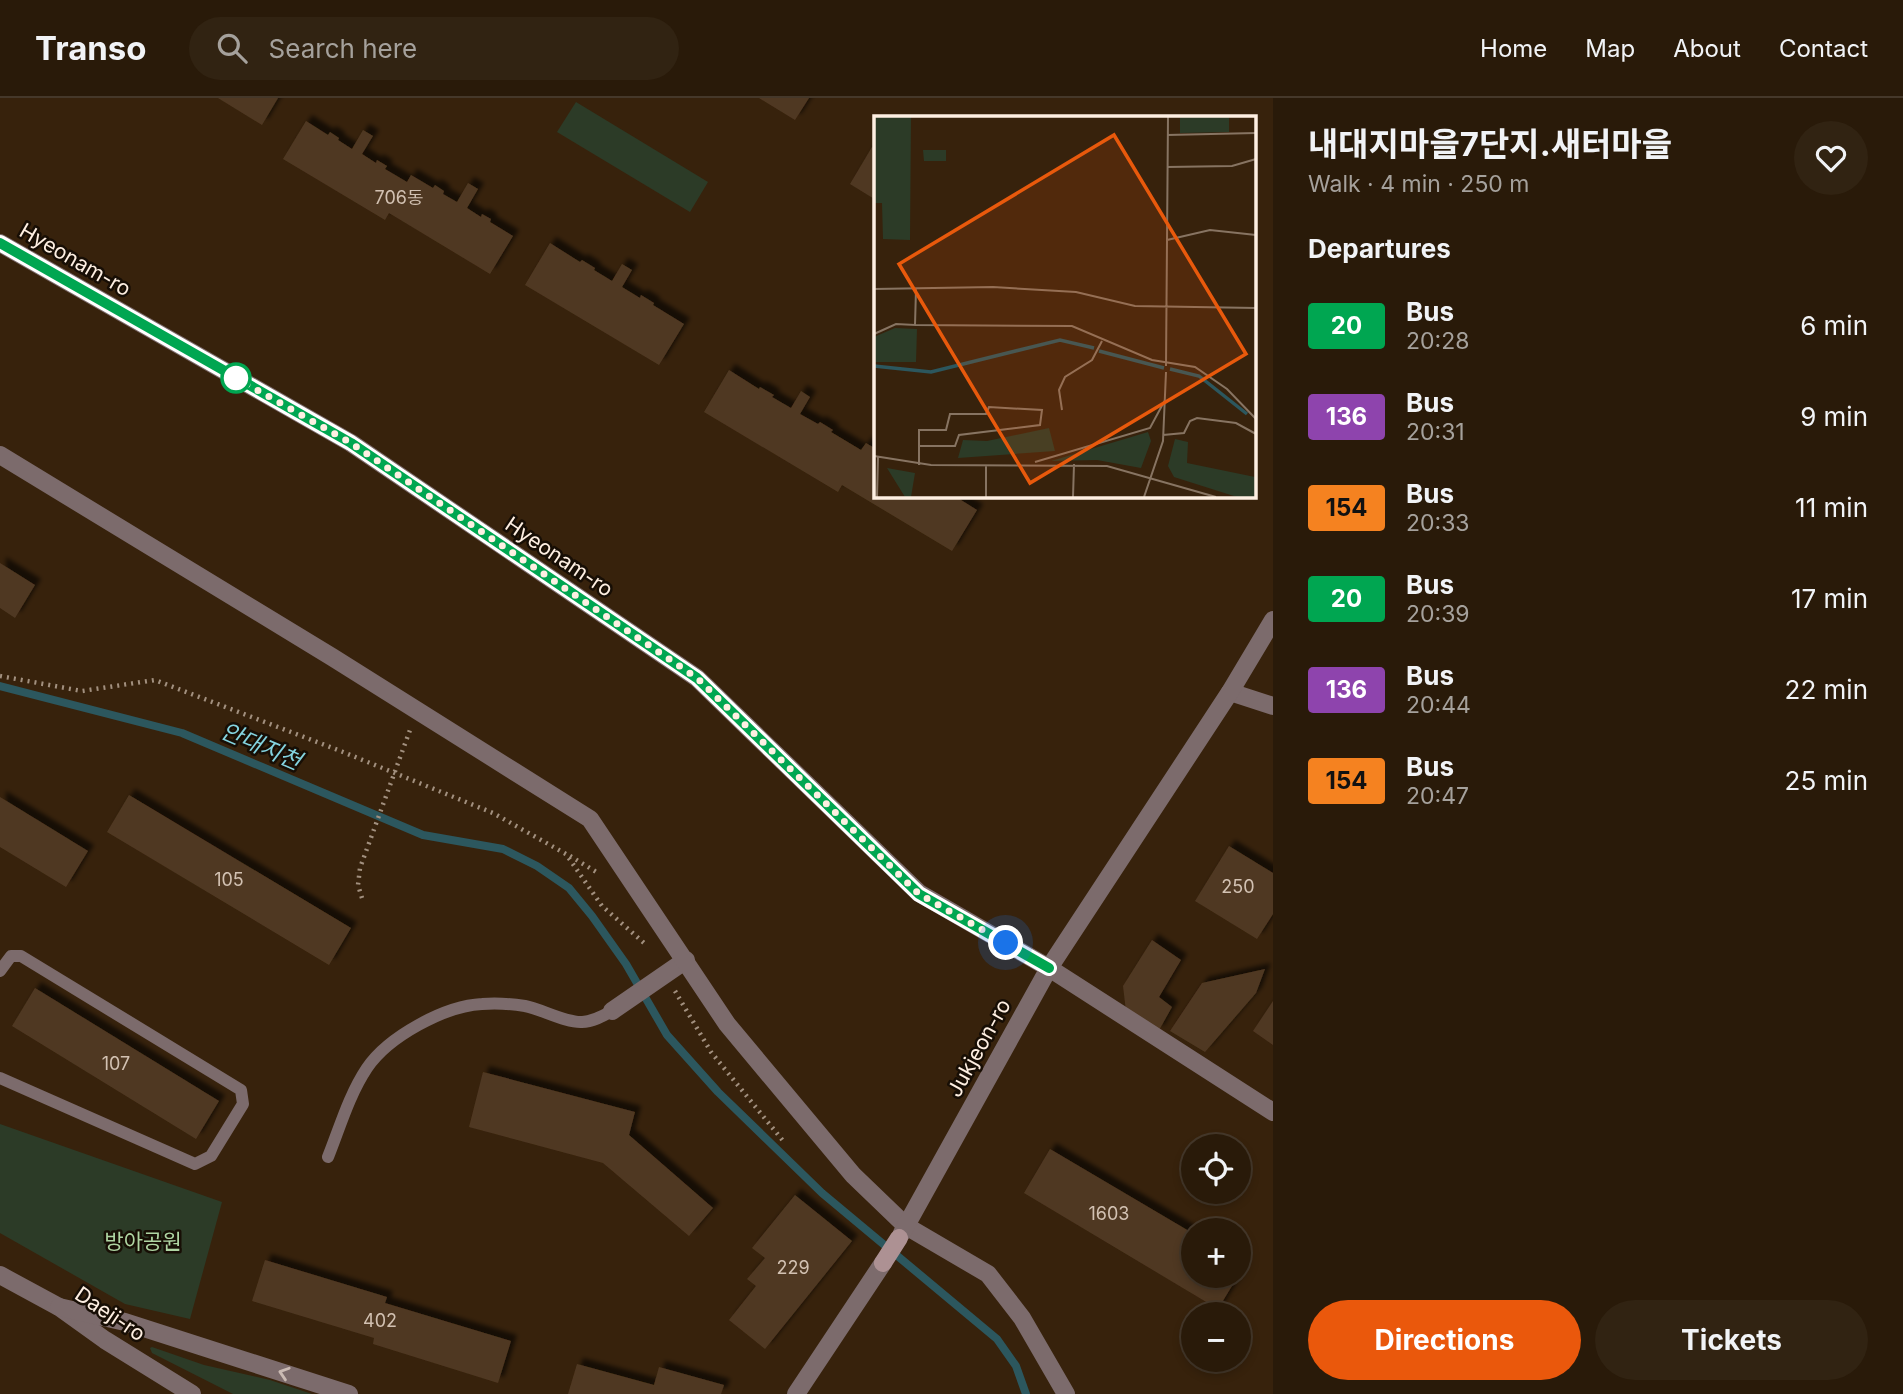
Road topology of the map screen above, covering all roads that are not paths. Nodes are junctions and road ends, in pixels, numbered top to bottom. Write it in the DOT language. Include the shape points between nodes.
graph roads {
  1 [pos="3,251"];
  2 [pos="0,455"];
  3 [pos="1273,620"];
  4 [pos="1230,692"];
  5 [pos="1273,706"];
  6 [pos="686,960"];
  7 [pos="1049,968"];
  8 [pos="0,971"];
  9 [pos="612,1012"];
  10 [pos="0,1078"];
  11 [pos="1273,1112"];
  12 [pos="328,1157"];
  13 [pos="903,1232"];
  14 [pos="883,1263"];
  15 [pos="0,1275"];
  16 [pos="59,1307"];
  17 [pos="795,1391"];
  18 [pos="192,1394"];
  19 [pos="349,1394"];
  20 [pos="1066,1394"];
  1 -- 7 [label="street, Hyeonam-ro" via="351,443 697,678 919,894"];
  2 -- 6 [label="street" via="590,819"];
  3 -- 4 [label="street, Jukjeon-ro"];
  4 -- 5 [label="street"];
  4 -- 7 [label="street, Jukjeon-ro"];
  6 -- 9 [label="street"];
  6 -- 13 [label="street" via="727,1024"];
  7 -- 11 [label="street, Hyeonam-ro"];
  7 -- 13 [label="street, Jukjeon-ro"];
  8 -- 10 [label="lane" via="11,956 21,956 241,1090 243,1104 211,1156 195,1164"];
  9 -- 12 [label="lane" via="580,1023 525,1006 482,1004 428,1020 384,1049 369,1066 354,1090"];
  13 -- 14 [label="main road, Jukjeon-ro"];
  13 -- 20 [label="street" via="988,1274 1022,1318"];
  14 -- 17 [label="street, Jukjeon-ro"];
  15 -- 16 [label="street, Daeji-ro"];
  16 -- 18 [label="street, Daeji-ro"];
  19 -- 16 [label="street, one-way" via="125,1322"];
}
